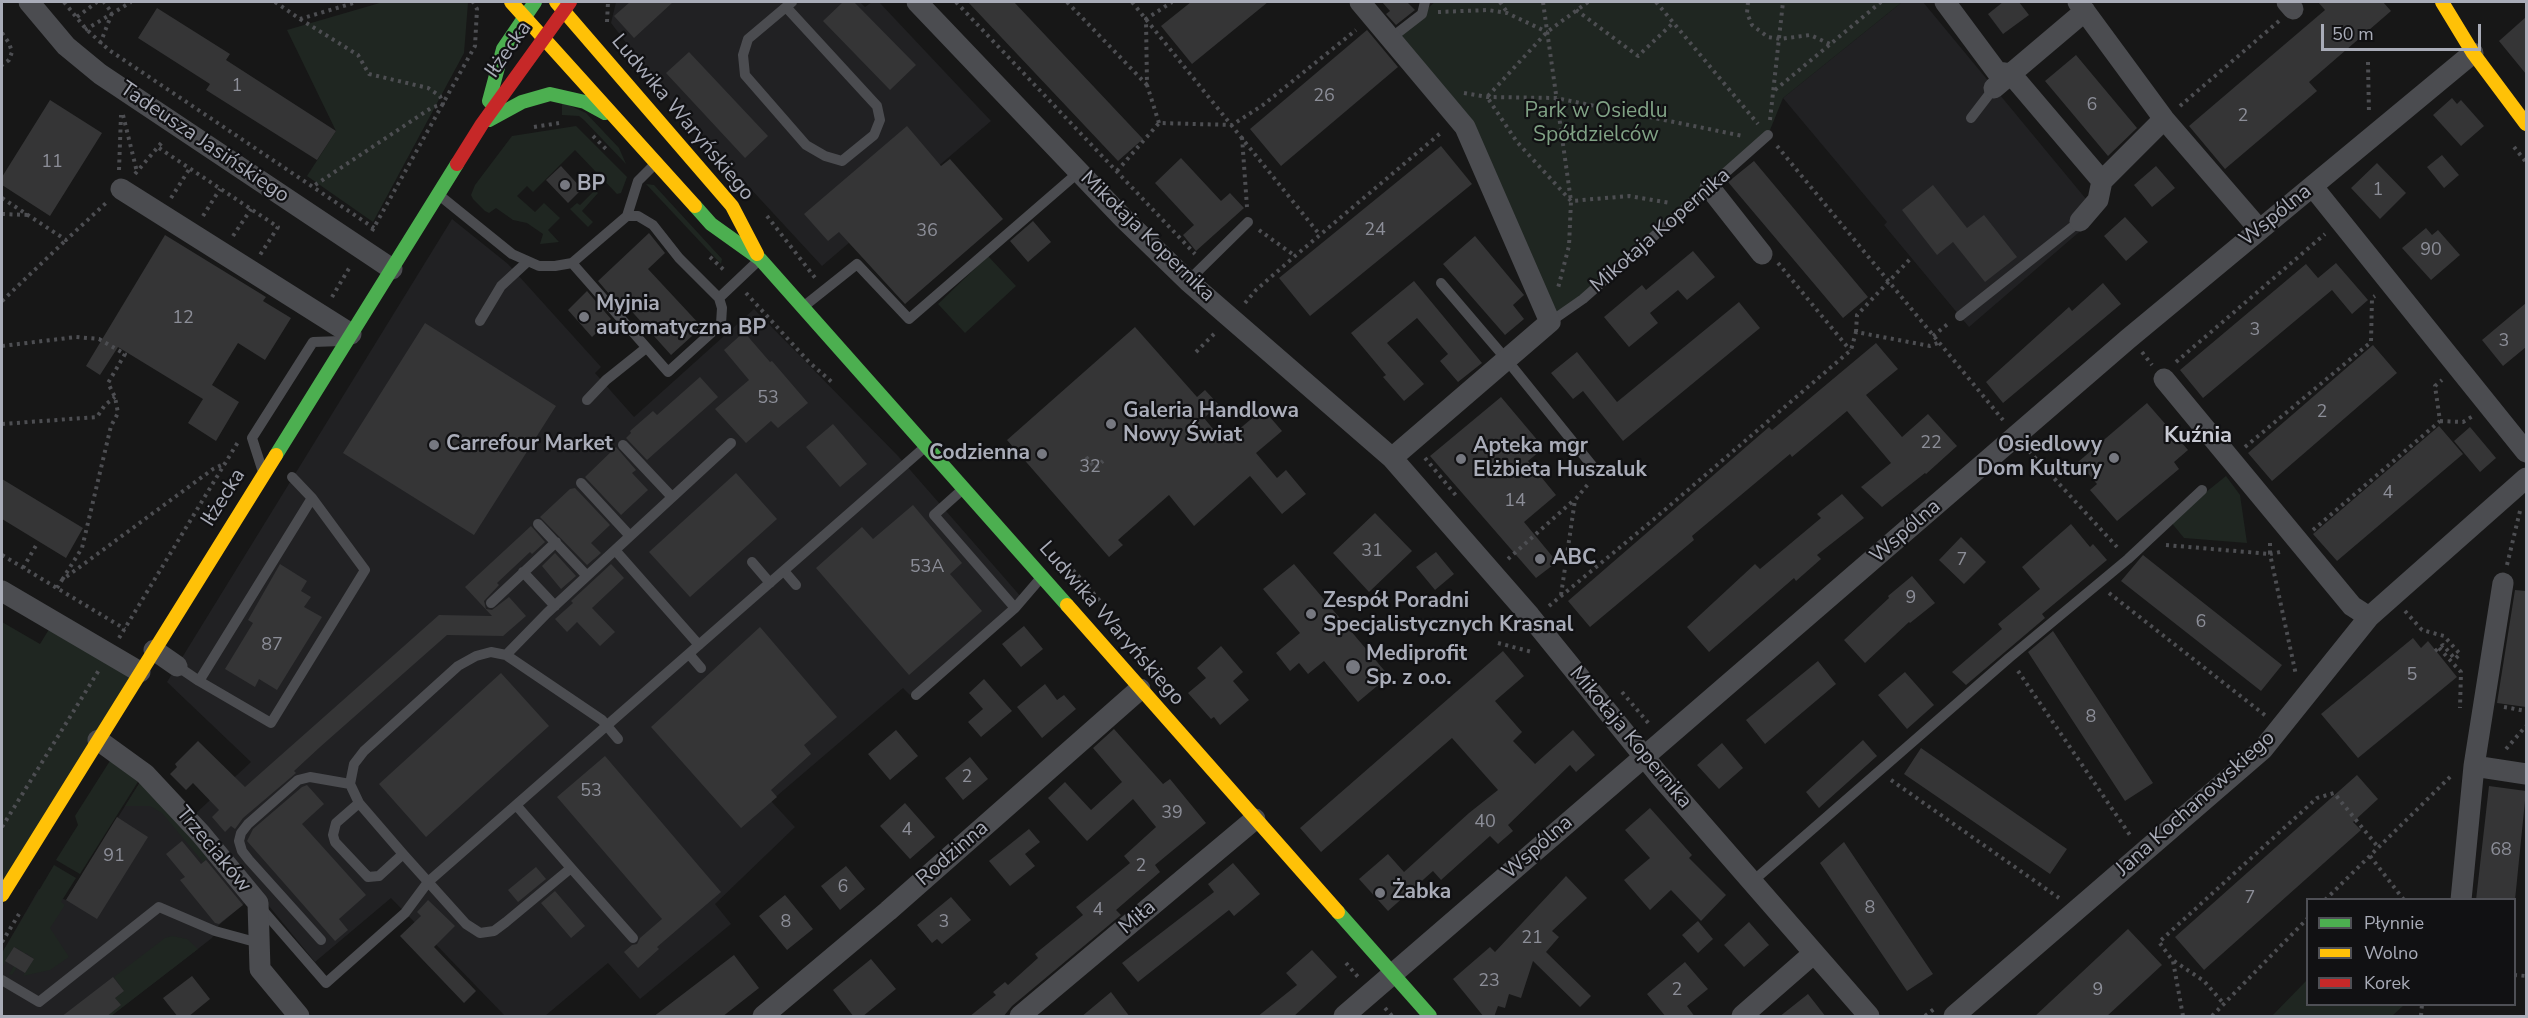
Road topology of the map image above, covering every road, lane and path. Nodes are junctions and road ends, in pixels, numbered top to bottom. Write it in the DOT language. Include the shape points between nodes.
graph roads {
  1 [pos="29,2"];
  2 [pos="64,2"];
  3 [pos="97,2"];
  4 [pos="104,2"];
  5 [pos="131,2"];
  6 [pos="275,2"];
  7 [pos="357,2"];
  8 [pos="473,2"];
  9 [pos="511,2"];
  10 [pos="535,2"];
  11 [pos="917,2"];
  12 [pos="1067,2"];
  13 [pos="1132,2"];
  14 [pos="1172,2"];
  15 [pos="1425,2"];
  16 [pos="1500,2"];
  17 [pos="1543,2"];
  18 [pos="1588,2"];
  19 [pos="1656,2"];
  20 [pos="1748,2"];
  21 [pos="1783,2"];
  22 [pos="1881,2"];
  23 [pos="1945,2"];
  24 [pos="2442,2"];
  25 [pos="563,4"];
  26 [pos="789,4"];
  27 [pos="2290,5"];
  28 [pos="2082,6"];
  29 [pos="1366,9"];
  30 [pos="1576,10"];
  31 [pos="112,13"];
  32 [pos="1507,13"];
  33 [pos="1422,14"];
  34 [pos="77,17"];
  35 [pos="525,18"];
  36 [pos="300,19"];
  37 [pos="1146,19"];
  38 [pos="1673,23"];
  39 [pos="86,29"];
  40 [pos="1547,32"];
  41 [pos="2,33"];
  42 [pos="543,38"];
  43 [pos="1391,38"];
  44 [pos="1780,39"];
  45 [pos="100,44"];
  46 [pos="1830,44"];
  47 [pos="66,46"];
  48 [pos="2473,53"];
  49 [pos="2368,62"];
  50 [pos="2,65"];
  51 [pos="2011,74"];
  52 [pos="1147,86"];
  53 [pos="1432,88"];
  54 [pos="1994,88"];
  55 [pos="1775,90"];
  56 [pos="1487,97"];
  57 [pos="1556,98"];
  58 [pos="443,104"];
  59 [pos="1457,118"];
  60 [pos="1971,118"];
  61 [pos="2369,118"];
  62 [pos="616,119"];
  63 [pos="2164,119"];
  64 [pos="174,123"];
  65 [pos="1159,123"];
  66 [pos="483,124"];
  67 [pos="2526,124"];
  68 [pos="1232,125"];
  69 [pos="1768,135"];
  70 [pos="1242,136"];
  71 [pos="159,148"];
  72 [pos="656,163"];
  73 [pos="190,168"];
  74 [pos="1080,171"];
  75 [pos="1117,171"];
  76 [pos="137,173"];
  77 [pos="2102,181"];
  78 [pos="312,187"];
  79 [pos="2313,187"];
  80 [pos="1710,188"];
  81 [pos="121,189"];
  82 [pos="220,189"];
  83 [pos="438,195"];
  84 [pos="2,198"];
  85 [pos="1571,201"];
  86 [pos="1690,206"];
  87 [pos="251,209"];
  88 [pos="2,214"];
  89 [pos="161,214"];
  90 [pos="29,215"];
  91 [pos="627,216"];
  92 [pos="2080,221"];
  93 [pos="1248,222"];
  94 [pos="2340,222"];
  95 [pos="374,228"];
  96 [pos="2259,230"];
  97 [pos="191,233"];
  98 [pos="1320,235"];
  99 [pos="66,240"];
  100 [pos="362,249"];
  101 [pos="222,253"];
  102 [pos="1762,254"];
  103 [pos="1294,256"];
  104 [pos="1911,258"];
  105 [pos="760,259"];
  106 [pos="527,262"];
  107 [pos="572,263"];
  108 [pos="392,269"];
  109 [pos="250,270"];
  110 [pos="1188,281"];
  111 [pos="1887,281"];
  112 [pos="1441,283"];
  113 [pos="2390,284"];
  114 [pos="719,298"];
  115 [pos="2,301"];
  116 [pos="1243,305"];
  117 [pos="802,307"];
  118 [pos="321,315"];
  119 [pos="1960,316"];
  120 [pos="480,321"];
  121 [pos="1550,322"];
  122 [pos="1856,332"];
  123 [pos="349,338"];
  124 [pos="2128,339"];
  125 [pos="1938,343"];
  126 [pos="2,346"];
  127 [pos="646,348"];
  128 [pos="1851,350"];
  129 [pos="1506,359"];
  130 [pos="2458,368"];
  131 [pos="2167,383"];
  132 [pos="115,397"];
  133 [pos="587,400"];
  134 [pos="2488,405"];
  135 [pos="2440,421"];
  136 [pos="2,423"];
  137 [pos="2015,435"];
  138 [pos="731,443"];
  139 [pos="623,445"];
  140 [pos="926,446"];
  141 [pos="2526,452"];
  142 [pos="1086,457"];
  143 [pos="1392,458"];
  144 [pos="2230,460"];
  145 [pos="1103,461"];
  146 [pos="225,464"];
  147 [pos="1598,473"];
  148 [pos="264,474"];
  149 [pos="292,477"];
  150 [pos="2526,478"];
  151 [pos="581,483"];
  152 [pos="963,489"];
  153 [pos="2202,489"];
  154 [pos="672,497"];
  155 [pos="312,498"];
  156 [pos="1575,500"];
  157 [pos="2267,504"];
  158 [pos="2521,504"];
  159 [pos="538,524"];
  160 [pos="630,536"];
  161 [pos="38,542"];
  162 [pos="555,542"];
  163 [pos="2299,542"];
  164 [pos="2144,543"];
  165 [pos="615,550"];
  166 [pos="2270,554"];
  167 [pos="2,555"];
  168 [pos="1508,559"];
  169 [pos="2128,559"];
  170 [pos="752,562"];
  171 [pos="23,567"];
  172 [pos="784,571"];
  173 [pos="524,572"];
  174 [pos="587,576"];
  175 [pos="1041,577"];
  176 [pos="62,580"];
  177 [pos="770,583"];
  178 [pos="2098,584"];
  179 [pos="2503,584"];
  180 [pos="796,585"];
  181 [pos="57,588"];
  182 [pos="2,591"];
  183 [pos="1561,596"];
  184 [pos="2393,597"];
  185 [pos="491,603"];
  186 [pos="555,606"];
  187 [pos="1549,606"];
  188 [pos="1015,608"];
  189 [pos="2369,618"];
  190 [pos="125,629"];
  191 [pos="1498,643"];
  192 [pos="699,645"];
  193 [pos="154,650"];
  194 [pos="689,654"];
  195 [pos="1542,654"];
  196 [pos="506,655"];
  197 [pos="2009,658"];
  198 [pos="177,666"];
  199 [pos="701,668"];
  200 [pos="2303,668"];
  201 [pos="140,672"];
  202 [pos="2296,677"];
  203 [pos="199,681"];
  204 [pos="1140,689"];
  205 [pos="916,695"];
  206 [pos="2301,702"];
  207 [pos="2270,707"];
  208 [pos="2263,714"];
  209 [pos="2460,717"];
  210 [pos="2256,722"];
  211 [pos="607,726"];
  212 [pos="2280,728"];
  213 [pos="618,739"];
  214 [pos="98,740"];
  215 [pos="1644,756"];
  216 [pos="2474,766"];
  217 [pos="1880,772"];
  218 [pos="2526,774"];
  219 [pos="350,784"];
  220 [pos="359,803"];
  221 [pos="516,805"];
  222 [pos="1256,819"];
  223 [pos="2141,830"];
  224 [pos="2133,846"];
  225 [pos="2378,847"];
  226 [pos="404,854"];
  227 [pos="2370,856"];
  228 [pos="571,868"];
  229 [pos="1753,881"];
  230 [pos="428,882"];
  231 [pos="2,895"];
  232 [pos="2328,898"];
  233 [pos="2402,898"];
  234 [pos="2461,898"];
  235 [pos="258,903"];
  236 [pos="2054,907"];
  237 [pos="2306,919"];
  238 [pos="633,938"];
  239 [pos="321,940"];
  240 [pos="259,943"];
  241 [pos="1814,953"];
  242 [pos="2173,961"];
  243 [pos="1393,974"];
  244 [pos="2,980"];
  245 [pos="2224,1004"];
  246 [pos="1948,1009"];
  247 [pos="298,1017"];
  248 [pos="763,1017"];
  249 [pos="1020,1017"];
  250 [pos="1344,1017"];
  251 [pos="1430,1017"];
  252 [pos="1742,1017"];
  253 [pos="1869,1017"];
  254 [pos="1925,1017"];
  255 [pos="2183,1017"];
  256 [pos="2212,1017"];
  1 -- 47 [label="street, Tadeusza Jasińskiego"];
  2 -- 34 [label="path"];
  3 -- 34 [label="path"];
  4 -- 31 [label="path"];
  5 -- 31 [label="path"];
  6 -- 36 [label="path"];
  7 -- 36 [label="path"];
  8 -- 58 [label="path" via="477,9 475,46"];
  9 -- 35 [label="main road, Ludwika Waryńskiego"];
  10 -- 35 [label="main road, Iłżecka"];
  11 -- 74 [label="street, Mikołaja Kopernika"];
  12 -- 52 [label="path"];
  13 -- 37 [label="path"];
  14 -- 37 [label="path"];
  15 -- 33 [label="lane"];
  16 -- 32 [label="path"];
  17 -- 40 [label="path"];
  18 -- 30 [label="path"];
  19 -- 38 [label="path"];
  20 -- 44 [label="path" via="1752,25 1768,37"];
  21 -- 44 [label="path"];
  22 -- 46 [label="path"];
  23 -- 51 [label="street" via="1997,72"];
  24 -- 48 [label="main road"];
  25 -- 42 [label="main road, Iłżecka"];
  25 -- 105 [label="main road, Ludwika Waryńskiego" via="732,206"];
  26 -- 26 [label="lane" via="748,39 743,56 745,75 806,145 842,160 874,135 880,120 877,106"];
  27 -- 63 [label="path"];
  28 -- 51 [label="street"];
  28 -- 63 [label="street"];
  29 -- 43 [label="street"];
  29 -- 68 [label="path" via="1263,105"];
  30 -- 38 [label="path" via="1638,56"];
  30 -- 40 [label="path"];
  31 -- 39 [label="path"];
  31 -- 45 [label="path"];
  32 -- 33 [label="path" via="1488,10"];
  32 -- 40 [label="path"];
  33 -- 43 [label="lane"];
  34 -- 39 [label="path"];
  35 -- 42 [label="main road, Ludwika Waryńskiego"];
  35 -- 66 [label="main road, Iłżecka" via="503,49"];
  36 -- 58 [label="path" via="358,55 369,74 428,88 440,96"];
  37 -- 52 [label="path"];
  37 -- 68 [label="path"];
  38 -- 69 [label="path"];
  39 -- 45 [label="path"];
  39 -- 47 [label="path"];
  40 -- 56 [label="path"];
  40 -- 57 [label="path"];
  41 -- 50 [label="path" via="12,52"];
  42 -- 62 [label="main road, Ludwika Waryńskiego"];
  42 -- 66 [label="main road, Iłżecka"];
  43 -- 53 [label="street"];
  44 -- 46 [label="path" via="1810,35"];
  44 -- 55 [label="path"];
  45 -- 78 [label="path"];
  46 -- 55 [label="path"];
  47 -- 64 [label="street, Tadeusza Jasińskiego" via="100,74"];
  48 -- 67 [label="main road"];
  48 -- 79 [label="street, Wspólna"];
  49 -- 61 [label="path"];
  51 -- 54 [label="street"];
  51 -- 77 [label="street"];
  52 -- 65 [label="path"];
  53 -- 56 [label="path"];
  53 -- 59 [label="street"];
  54 -- 60 [label="lane"];
  55 -- 69 [label="path"];
  56 -- 57 [label="path"];
  56 -- 85 [label="path" via="1517,142"];
  57 -- 69 [label="path" via="1739,136"];
  57 -- 85 [label="path"];
  58 -- 78 [label="path" via="431,108"];
  58 -- 95 [label="path"];
  59 -- 98 [label="path"];
  59 -- 121 [label="street" via="1465,127"];
  62 -- 66 [label="main road, Ludwika Waryńskiego" via="585,102 550,94 522,102"];
  62 -- 72 [label="main road, Ludwika Waryńskiego"];
  63 -- 77 [label="street"];
  63 -- 96 [label="street"];
  64 -- 71 [label="path"];
  64 -- 100 [label="street, Tadeusza Jasińskiego"];
  65 -- 68 [label="path"];
  65 -- 75 [label="path"];
  66 -- 83 [label="main road, Iłżecka"];
  68 -- 70 [label="path"];
  69 -- 80 [label="lane, Mikołaja Kopernika"];
  69 -- 111 [label="path"];
  70 -- 93 [label="path"];
  70 -- 98 [label="path"];
  71 -- 73 [label="path"];
  71 -- 76 [label="path"];
  72 -- 91 [label="lane" via="638,181"];
  72 -- 105 [label="main road, Ludwika Waryńskiego" via="711,224"];
  73 -- 82 [label="path"];
  73 -- 89 [label="path"];
  74 -- 110 [label="street, Mikołaja Kopernika"];
  74 -- 117 [label="lane" via="909,319 856,264"];
  76 -- 81 [label="path"];
  76 -- 81 [label="path" via="121,108"];
  77 -- 92 [label="street" via="2098,200"];
  78 -- 95 [label="path"];
  79 -- 94 [label="street"];
  79 -- 96 [label="street, Wspólna"];
  80 -- 86 [label="lane, Mikołaja Kopernika"];
  80 -- 102 [label="street"];
  81 -- 89 [label="street"];
  81 -- 99 [label="path"];
  82 -- 87 [label="path"];
  82 -- 97 [label="path"];
  83 -- 106 [label="lane"];
  83 -- 108 [label="main road, Iłżecka"];
  84 -- 90 [label="path"];
  85 -- 86 [label="path" via="1629,196"];
  85 -- 121 [label="path" via="1569,246"];
  86 -- 121 [label="lane, Mikołaja Kopernika" via="1583,299"];
  87 -- 101 [label="path"];
  87 -- 109 [label="path" via="278,227"];
  88 -- 90 [label="path"];
  89 -- 97 [label="street"];
  90 -- 99 [label="path"];
  91 -- 107 [label="lane"];
  91 -- 114 [label="lane" via="638,216 653,225"];
  92 -- 119 [label="lane"];
  93 -- 103 [label="path"];
  93 -- 110 [label="lane"];
  94 -- 113 [label="street"];
  94 -- 131 [label="path" via="2169,368"];
  95 -- 100 [label="path"];
  96 -- 124 [label="street, Wspólna"];
  97 -- 101 [label="street"];
  98 -- 103 [label="path"];
  99 -- 115 [label="path"];
  100 -- 108 [label="street, Tadeusza Jasińskiego"];
  100 -- 118 [label="path"];
  101 -- 109 [label="street"];
  102 -- 128 [label="path" via="1777,261"];
  103 -- 116 [label="path"];
  104 -- 111 [label="path"];
  105 -- 114 [label="lane"];
  105 -- 117 [label="main road, Ludwika Waryńskiego"];
  106 -- 107 [label="lane" via="539,266"];
  106 -- 120 [label="lane" via="501,286"];
  107 -- 127 [label="lane"];
  108 -- 123 [label="main road, Iłżecka"];
  109 -- 118 [label="street"];
  110 -- 143 [label="street, Mikołaja Kopernika"];
  111 -- 122 [label="path" via="1857,315"];
  111 -- 125 [label="path"];
  112 -- 129 [label="lane"];
  113 -- 130 [label="street"];
  113 -- 144 [label="path" via="2372,298 2371,342"];
  114 -- 127 [label="lane" via="721,324 668,372"];
  117 -- 140 [label="main road, Ludwika Waryńskiego"];
  118 -- 123 [label="street"];
  121 -- 129 [label="street, Mikołaja Kopernika"];
  122 -- 125 [label="path" via="1929,346"];
  122 -- 128 [label="path"];
  123 -- 148 [label="main road, Iłżecka"];
  123 -- 148 [label="lane" via="313,342 252,438"];
  124 -- 131 [label="path"];
  124 -- 137 [label="street, Wspólna"];
  125 -- 137 [label="path"];
  126 -- 132 [label="path" via="76,337 99,339 125,354 108,383"];
  127 -- 133 [label="lane"];
  128 -- 183 [label="path"];
  129 -- 143 [label="street, Mikołaja Kopernika"];
  129 -- 147 [label="lane"];
  130 -- 134 [label="street"];
  130 -- 135 [label="path" via="2435,386"];
  131 -- 144 [label="street"];
  132 -- 136 [label="path" via="97,417"];
  132 -- 176 [label="path" via="118,413 111,426 82,548"];
  134 -- 135 [label="path" via="2463,422"];
  134 -- 141 [label="street"];
  135 -- 163 [label="path"];
  137 -- 169 [label="path"];
  137 -- 215 [label="street, Wspólna"];
  138 -- 154 [label="lane"];
  139 -- 154 [label="lane"];
  140 -- 152 [label="main road, Ludwika Waryńskiego"];
  140 -- 172 [label="lane"];
  142 -- 145 [label="path" via="1095,468"];
  143 -- 215 [label="street, Mikołaja Kopernika" via="1530,616"];
  144 -- 157 [label="street"];
  146 -- 176 [label="path"];
  147 -- 156 [label="path"];
  148 -- 193 [label="main road, Iłżecka"];
  149 -- 155 [label="lane"];
  150 -- 184 [label="street, Jana Kochanowskiego"];
  151 -- 160 [label="lane"];
  152 -- 175 [label="main road, Ludwika Waryńskiego"];
  152 -- 188 [label="lane" via="934,515"];
  153 -- 164 [label="lane"];
  154 -- 160 [label="lane"];
  155 -- 203 [label="lane"];
  155 -- 203 [label="lane" via="365,570 271,723"];
  156 -- 168 [label="path"];
  156 -- 183 [label="path"];
  157 -- 163 [label="street"];
  157 -- 166 [label="path"];
  158 -- 179 [label="path"];
  159 -- 162 [label="lane"];
  160 -- 165 [label="lane"];
  161 -- 171 [label="path"];
  162 -- 173 [label="lane"];
  162 -- 174 [label="lane"];
  163 -- 189 [label="street" via="2352,606"];
  164 -- 166 [label="path"];
  164 -- 169 [label="lane"];
  165 -- 174 [label="lane"];
  165 -- 192 [label="lane"];
  166 -- 202 [label="path"];
  167 -- 171 [label="path"];
  169 -- 178 [label="lane"];
  170 -- 177 [label="lane"];
  171 -- 181 [label="path"];
  172 -- 177 [label="lane"];
  172 -- 180 [label="lane"];
  173 -- 185 [label="lane"];
  173 -- 186 [label="lane"];
  174 -- 186 [label="lane"];
  175 -- 188 [label="lane"];
  175 -- 204 [label="main road, Ludwika Waryńskiego"];
  176 -- 181 [label="path"];
  177 -- 192 [label="lane"];
  178 -- 197 [label="lane"];
  178 -- 208 [label="path"];
  179 -- 216 [label="street"];
  181 -- 190 [label="path"];
  182 -- 201 [label="street"];
  183 -- 187 [label="path"];
  184 -- 189 [label="street, Jana Kochanowskiego"];
  184 -- 209 [label="path" via="2422,630 2444,636 2460,654 2455,659 2443,645 2437,649 2460,672"];
  186 -- 196 [label="lane"];
  188 -- 205 [label="lane"];
  189 -- 206 [label="street, Jana Kochanowskiego"];
  191 -- 195 [label="path"];
  192 -- 194 [label="lane"];
  193 -- 198 [label="street"];
  193 -- 201 [label="main road, Iłżecka"];
  194 -- 199 [label="lane"];
  194 -- 211 [label="lane"];
  196 -- 211 [label="lane"];
  196 -- 219 [label="lane" via="491,652 458,666 364,751 354,764"];
  197 -- 217 [label="lane"];
  197 -- 224 [label="path"];
  198 -- 203 [label="lane"];
  200 -- 202 [label="path"];
  201 -- 214 [label="main road, Iłżecka"];
  202 -- 206 [label="path"];
  204 -- 222 [label="main road, Ludwika Waryńskiego"];
  204 -- 248 [label="street, Rodzinna"];
  206 -- 212 [label="street, Jana Kochanowskiego"];
  207 -- 208 [label="path"];
  208 -- 210 [label="path"];
  208 -- 212 [label="path"];
  211 -- 213 [label="lane"];
  211 -- 221 [label="lane"];
  212 -- 224 [label="street, Jana Kochanowskiego" via="2263,749"];
  214 -- 231 [label="main road, Iłżecka"];
  214 -- 235 [label="street, Trzeciaków" via="158,788"];
  215 -- 229 [label="street, Mikołaja Kopernika"];
  215 -- 243 [label="street, Wspólna"];
  216 -- 218 [label="street"];
  216 -- 225 [label="path" via="2459,769"];
  216 -- 234 [label="street"];
  217 -- 229 [label="lane"];
  217 -- 236 [label="path" via="2062,900"];
  219 -- 220 [label="lane"];
  219 -- 239 [label="lane" via="310,777 298,780 248,824 239,841 249,860"];
  220 -- 226 [label="lane"];
  220 -- 226 [label="lane" via="336,823 335,842 368,877 379,876"];
  221 -- 228 [label="lane"];
  221 -- 230 [label="lane"];
  222 -- 243 [label="main road, Ludwika Waryńskiego"];
  222 -- 249 [label="street, Miła"];
  223 -- 224 [label="path"];
  224 -- 246 [label="street, Jana Kochanowskiego"];
  225 -- 227 [label="path"];
  225 -- 242 [label="path" via="2334,793 2317,798 2159,942"];
  226 -- 230 [label="lane"];
  227 -- 232 [label="path"];
  227 -- 233 [label="path"];
  228 -- 230 [label="lane" via="494,931 480,933 466,924"];
  228 -- 238 [label="lane"];
  229 -- 241 [label="street, Mikołaja Kopernika"];
  230 -- 235 [label="lane" via="405,913 326,983"];
  235 -- 240 [label="street, Trzeciaków"];
  237 -- 245 [label="path"];
  240 -- 244 [label="lane" via="215,931 159,907 39,1002"];
  240 -- 247 [label="street, Trzeciaków" via="260,969"];
  241 -- 252 [label="street"];
  241 -- 253 [label="street, Mikołaja Kopernika"];
  242 -- 245 [label="path" via="2204,981"];
  242 -- 255 [label="path"];
  243 -- 250 [label="street, Wspólna"];
  243 -- 251 [label="main road, Ludwika Waryńskiego"];
  245 -- 256 [label="path"];
  246 -- 254 [label="path"];
}
